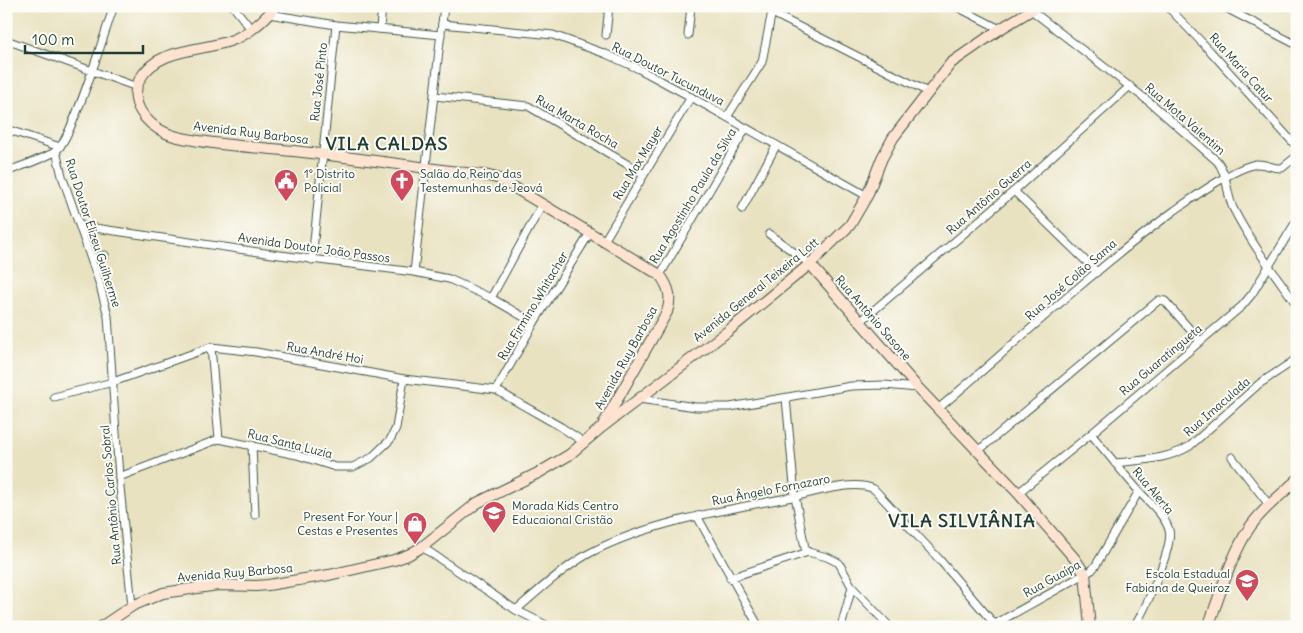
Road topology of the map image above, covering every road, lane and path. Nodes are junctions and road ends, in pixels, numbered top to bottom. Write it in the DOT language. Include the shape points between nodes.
graph roads {
  1 [pos="114,6"];
  2 [pos="234,6"];
  3 [pos="382,6"];
  4 [pos="444,6"];
  5 [pos="610,6"];
  6 [pos="691,6"];
  7 [pos="955,6"];
  8 [pos="1167,6"];
  9 [pos="1222,6"];
  10 [pos="1034,8"];
  11 [pos="773,9"];
  12 [pos="273,10"];
  13 [pos="442,24"];
  14 [pos="336,25"];
  15 [pos="251,29"];
  16 [pos="380,29"];
  17 [pos="1000,29"];
  18 [pos="441,35"];
  19 [pos="606,35"];
  20 [pos="688,35"];
  21 [pos="6,40"];
  22 [pos="1297,45"];
  23 [pos="91,70"];
  24 [pos="1130,86"];
  25 [pos="137,87"];
  26 [pos="928,92"];
  27 [pos="435,96"];
  28 [pos="691,97"];
  29 [pos="727,117"];
  30 [pos="746,128"];
  31 [pos="6,129"];
  32 [pos="776,146"];
  33 [pos="1297,147"];
  34 [pos="58,149"];
  35 [pos="322,154"];
  36 [pos="1297,156"];
  37 [pos="425,168"];
  38 [pos="6,172"];
  39 [pos="644,174"];
  40 [pos="1225,178"];
  41 [pos="1014,191"];
  42 [pos="867,196"];
  43 [pos="542,205"];
  44 [pos="742,208"];
  45 [pos="1295,223"];
  46 [pos="80,226"];
  47 [pos="590,233"];
  48 [pos="769,234"];
  49 [pos="604,241"];
  50 [pos="105,255"];
  51 [pos="91,257"];
  52 [pos="312,260"];
  53 [pos="810,264"];
  54 [pos="1269,266"];
  55 [pos="414,272"];
  56 [pos="1097,272"];
  57 [pos="660,274"];
  58 [pos="491,298"];
  59 [pos="1297,305"];
  60 [pos="860,322"];
  61 [pos="534,323"];
  62 [pos="1200,342"];
  63 [pos="211,347"];
  64 [pos="1297,357"];
  65 [pos="404,379"];
  66 [pos="114,382"];
  67 [pos="918,388"];
  68 [pos="496,390"];
  69 [pos="54,397"];
  70 [pos="786,398"];
  71 [pos="639,399"];
  72 [pos="938,410"];
  73 [pos="602,427"];
  74 [pos="1091,434"];
  75 [pos="219,439"];
  76 [pos="585,443"];
  77 [pos="252,445"];
  78 [pos="978,451"];
  79 [pos="1232,457"];
  80 [pos="1115,463"];
  81 [pos="120,477"];
  82 [pos="1297,480"];
  83 [pos="1139,491"];
  84 [pos="1018,493"];
  85 [pos="796,496"];
  86 [pos="1270,506"];
  87 [pos="255,515"];
  88 [pos="697,516"];
  89 [pos="422,546"];
  90 [pos="806,550"];
  91 [pos="1085,574"];
  92 [pos="730,578"];
  93 [pos="852,587"];
  94 [pos="132,606"];
  95 [pos="516,610"];
  96 [pos="996,626"];
  97 [pos="100,627"];
  98 [pos="550,627"];
  99 [pos="758,627"];
  100 [pos="841,627"];
  101 [pos="890,627"];
  102 [pos="1090,627"];
  103 [pos="1134,627"];
  104 [pos="1208,627"];
  1 -- 23 [label="street"];
  2 -- 15 [label="street"];
  3 -- 16 [label="street"];
  4 -- 13 [label="street"];
  5 -- 19 [label="street"];
  6 -- 20 [label="street"];
  7 -- 17 [label="street"];
  8 -- 33 [label="street, Rua Maria Catur"];
  9 -- 22 [label="street"];
  10 -- 17 [label="street, Avenida General Teixeira Lott"];
  10 -- 24 [label="street, Rua Mota Valentim"];
  11 -- 26 [label="street"];
  11 -- 29 [label="street" via="762,62"];
  12 -- 14 [label="street"];
  12 -- 15 [label="street"];
  13 -- 18 [label="street"];
  13 -- 28 [label="street, Rua Doutor Tucunduva" via="538,33 570,40 627,63"];
  14 -- 16 [label="street"];
  14 -- 35 [label="street, Rua José Pinto"];
  15 -- 25 [label="street" via="222,44 164,58 149,66"];
  16 -- 18 [label="street"];
  17 -- 26 [label="street, Avenida General Teixeira Lott" via="958,58"];
  18 -- 27 [label="street"];
  21 -- 23 [label="street"];
  23 -- 25 [label="street"];
  23 -- 34 [label="street" via="69,132"];
  24 -- 40 [label="street, Rua Mota Valentim" via="1218,161"];
  24 -- 41 [label="street, Rua Antônio Guerra"];
  25 -- 35 [label="street, Avenida Ruy Barbosa" via="137,104 142,114 166,133 221,144"];
  26 -- 42 [label="street, Avenida General Teixeira Lott" via="887,147"];
  27 -- 37 [label="street"];
  27 -- 39 [label="street, Rua Marta Rocha" via="528,106"];
  28 -- 29 [label="street, Rua Doutor Tucunduva"];
  28 -- 39 [label="street, Rua Max Mayer"];
  29 -- 30 [label="street, Rua Doutor Tucunduva"];
  30 -- 32 [label="street, Rua Doutor Tucunduva"];
  30 -- 57 [label="street, Rua Agostinho Paula da Silva"];
  31 -- 34 [label="street"];
  32 -- 42 [label="street, Rua Doutor Tucunduva"];
  32 -- 44 [label="street"];
  34 -- 38 [label="street"];
  34 -- 46 [label="street, Rua Doutor Elizeu Guilherme" via="62,176"];
  35 -- 37 [label="street, Avenida Ruy Barbosa"];
  35 -- 52 [label="street, Rua José Pinto"];
  36 -- 40 [label="street, Rua José Colão Sama" via="1282,168 1257,164"];
  37 -- 43 [label="street, Avenida Ruy Barbosa" via="500,178"];
  37 -- 55 [label="street"];
  39 -- 49 [label="street, Rua Max Mayer"];
  40 -- 54 [label="street, Rua Mota Valentim" via="1233,207"];
  40 -- 56 [label="street, Rua José Colão Sama" via="1158,223"];
  41 -- 56 [label="street"];
  41 -- 60 [label="street, Rua Antônio Guerra"];
  42 -- 53 [label="street, Avenida General Teixeira Lott" via="850,225"];
  43 -- 47 [label="street, Avenida Ruy Barbosa"];
  43 -- 58 [label="street"];
  45 -- 54 [label="street, Rua Guaratingueta"];
  46 -- 51 [label="street, Rua Doutor Elizeu Guilherme"];
  46 -- 52 [label="street, Avenida Doutor João Passos"];
  47 -- 49 [label="street, Avenida Ruy Barbosa"];
  47 -- 61 [label="street, Rua Firmino Whitacher"];
  48 -- 53 [label="street"];
  49 -- 57 [label="street, Avenida Ruy Barbosa"];
  50 -- 51 [label="street"];
  51 -- 66 [label="street, Rua Doutor Elizeu Guilherme" via="108,316"];
  52 -- 55 [label="street, Avenida Doutor João Passos"];
  53 -- 60 [label="street, Rua Antônio Sasone"];
  53 -- 71 [label="street, Avenida General Teixeira Lott"];
  54 -- 59 [label="street, Rua Mota Valentim"];
  54 -- 62 [label="street, Rua Guaratingueta" via="1242,306"];
  55 -- 58 [label="street, Avenida Doutor João Passos" via="449,279"];
  56 -- 72 [label="street, Rua José Colão Sama"];
  57 -- 73 [label="street, Avenida Ruy Barbosa" via="670,294 667,312"];
  58 -- 61 [label="street, Avenida Doutor João Passos"];
  60 -- 67 [label="street, Rua Antônio Sasone"];
  61 -- 68 [label="street, Rua Firmino Whitacher"];
  62 -- 74 [label="street, Rua Guaratingueta"];
  62 -- 78 [label="street" via="1161,299"];
  63 -- 65 [label="street, Rua André Hoi"];
  63 -- 66 [label="street, Rua André Hoi"];
  63 -- 75 [label="street"];
  64 -- 80 [label="street, Rua Imaculada" via="1259,384 1180,452 1165,458"];
  65 -- 68 [label="street, Rua André Hoi"];
  65 -- 77 [label="street, Rua Santa Luzia" via="396,428 390,440 382,450 354,467 335,467"];
  66 -- 69 [label="street, Rua André Hoi"];
  66 -- 81 [label="street, Rua Antônio Carlos Sobral"];
  67 -- 70 [label="street" via="851,386"];
  67 -- 72 [label="street, Rua Antônio Sasone"];
  68 -- 76 [label="street, Rua André Hoi"];
  70 -- 71 [label="street" via="712,408"];
  70 -- 85 [label="street"];
  71 -- 73 [label="street, Avenida General Teixeira Lott"];
  72 -- 78 [label="street, Rua Antônio Sasone"];
  73 -- 76 [label="street, Avenida General Teixeira Lott"];
  74 -- 80 [label="street, Rua Alerta"];
  74 -- 84 [label="street, Rua Guaratingueta"];
  75 -- 77 [label="street, Rua Santa Luzia"];
  75 -- 81 [label="street"];
  76 -- 89 [label="street, Avenida Ruy Barbosa" via="540,472 477,503"];
  77 -- 87 [label="street"];
  78 -- 84 [label="street, Rua Antônio Sasone"];
  79 -- 86 [label="street"];
  80 -- 83 [label="street, Rua Alerta"];
  81 -- 94 [label="street, Rua Antônio Carlos Sobral"];
  82 -- 86 [label="street"];
  83 -- 91 [label="street, Rua Guaípa" via="1096,565"];
  83 -- 103 [label="street, Rua Alerta" via="1170,532 1157,580"];
  84 -- 91 [label="street, Rua Antônio Sasone"];
  85 -- 88 [label="street, Rua Ângelo Fornazaro"];
  85 -- 90 [label="street"];
  85 -- 96 [label="street, Rua Ângelo Fornazaro" via="857,485 874,488"];
  86 -- 104 [label="street" via="1249,530 1237,552"];
  88 -- 92 [label="street"];
  88 -- 95 [label="street, Rua Ângelo Fornazaro" via="616,541 588,555 557,575"];
  89 -- 94 [label="street, Avenida Ruy Barbosa" via="408,555 360,569 268,585 218,585 163,593"];
  89 -- 95 [label="street"];
  90 -- 92 [label="street"];
  90 -- 93 [label="street" via="839,563"];
  91 -- 96 [label="street, Rua Guaípa"];
  91 -- 102 [label="street"];
  92 -- 99 [label="street"];
  93 -- 100 [label="street"];
  93 -- 101 [label="street"];
  94 -- 97 [label="street, Avenida Ruy Barbosa"];
  95 -- 98 [label="street"];
}
